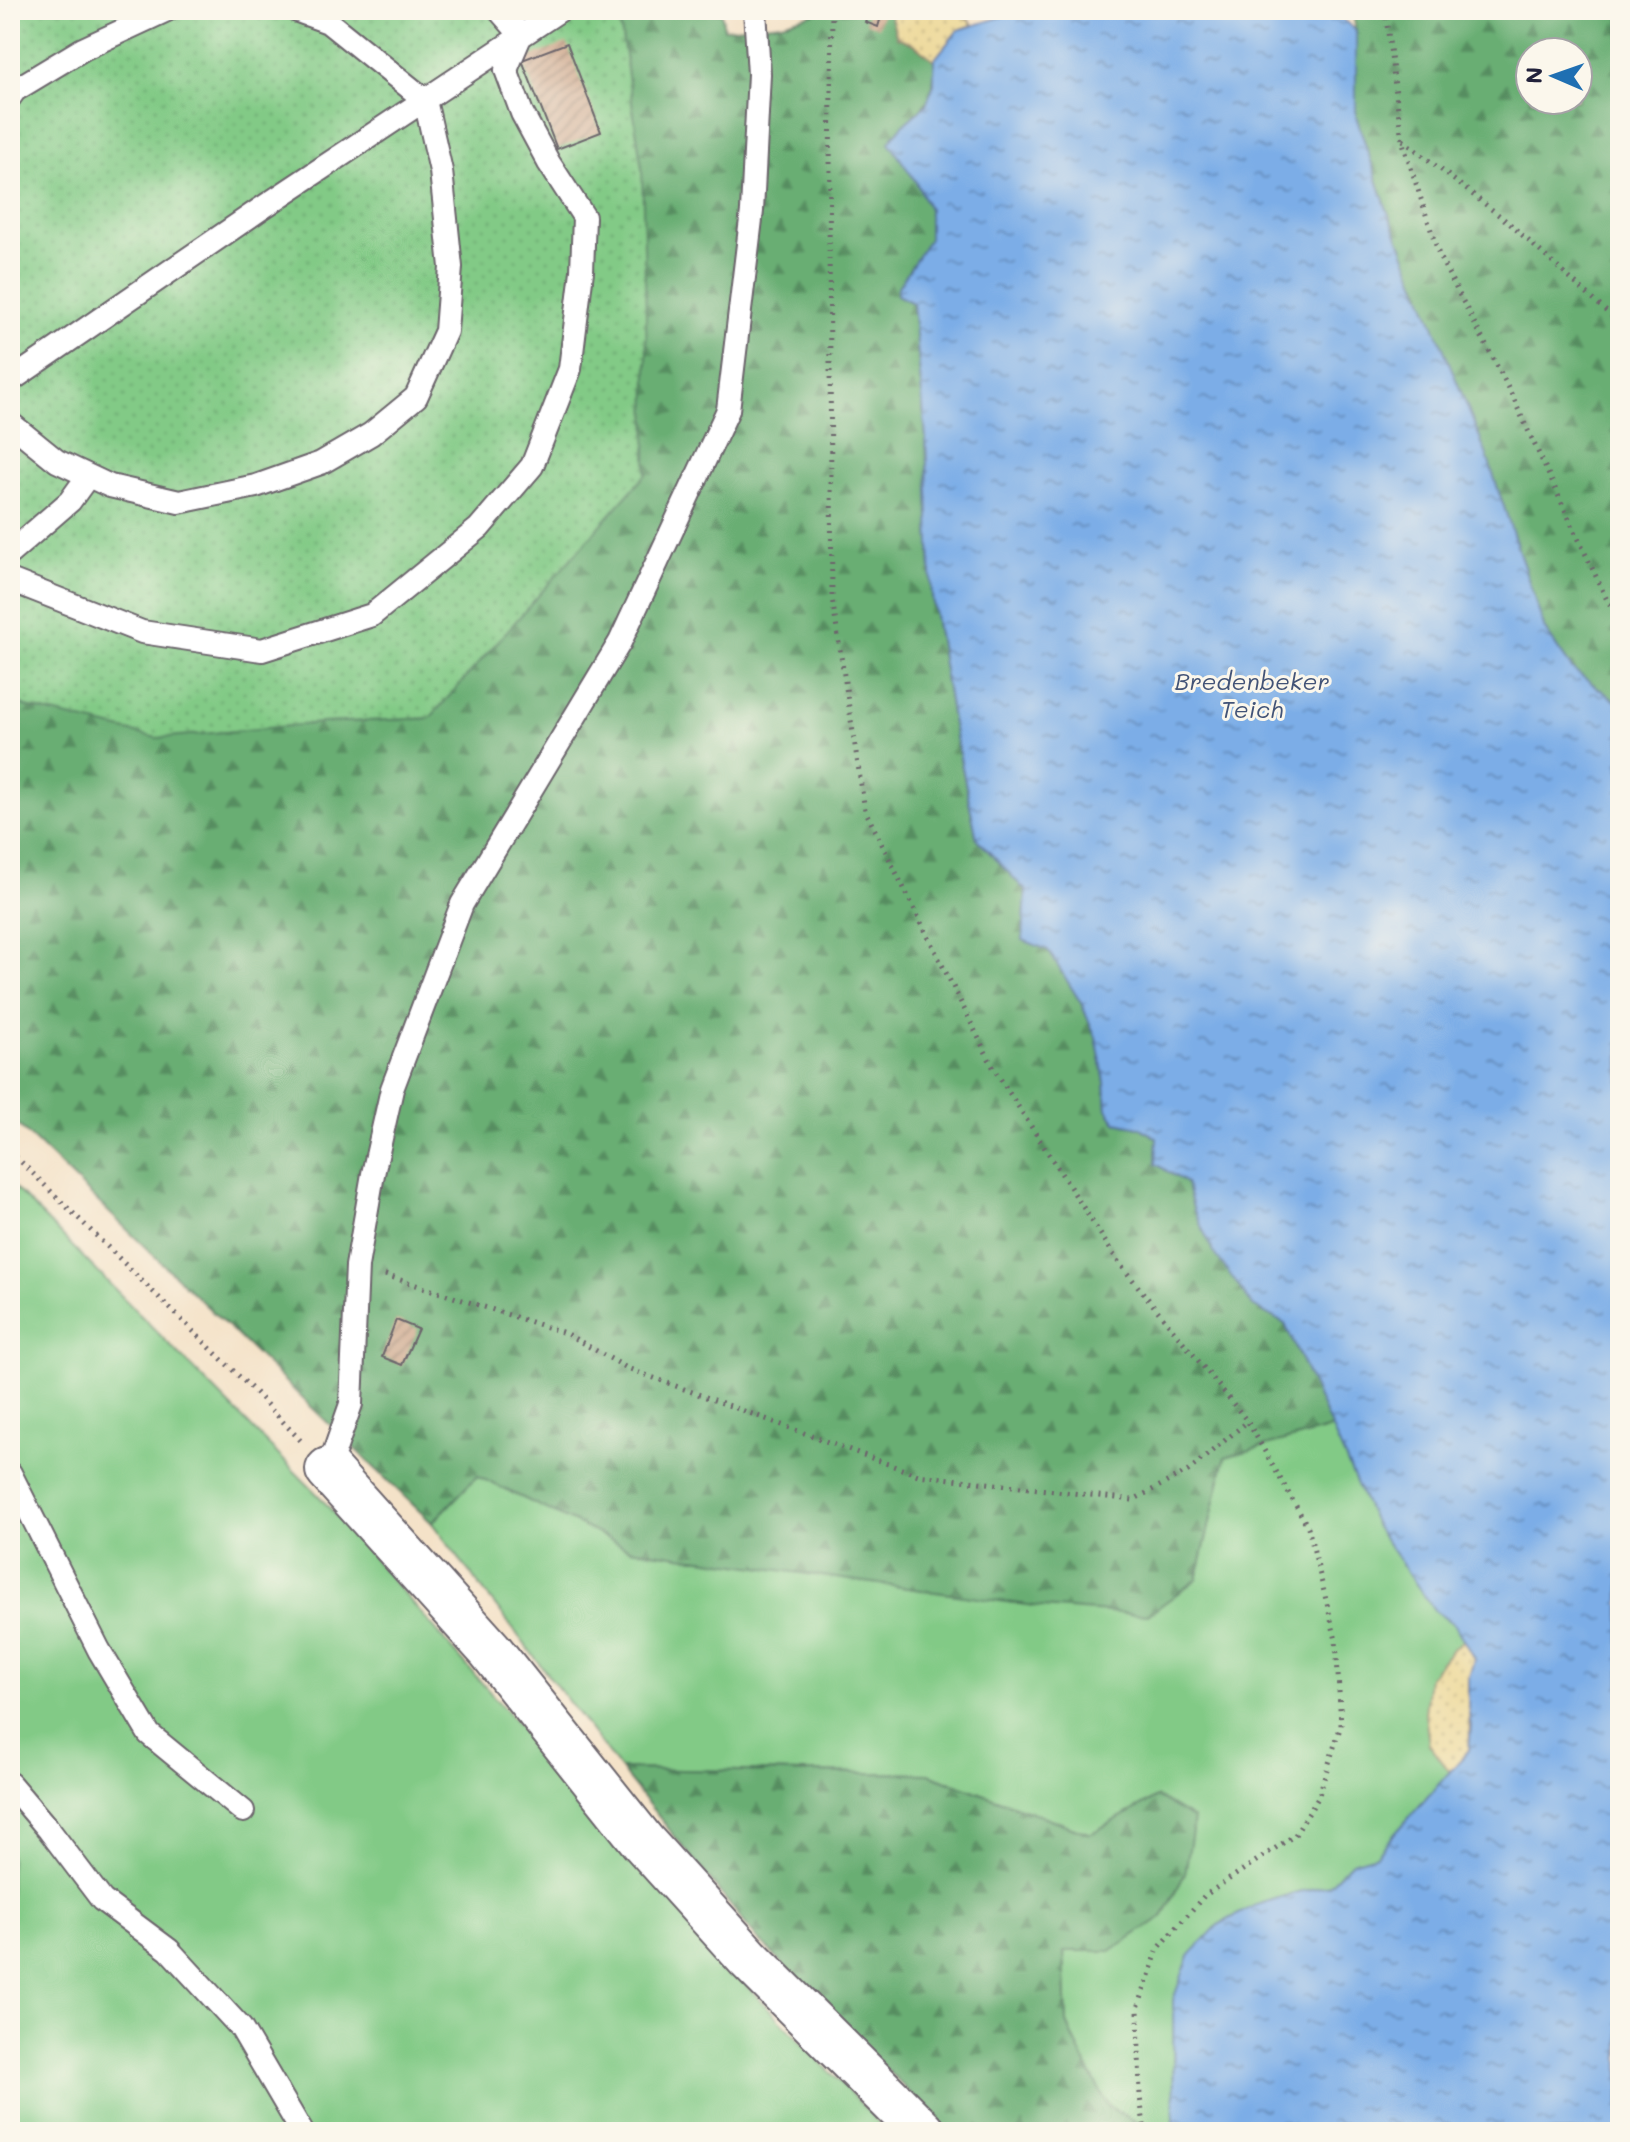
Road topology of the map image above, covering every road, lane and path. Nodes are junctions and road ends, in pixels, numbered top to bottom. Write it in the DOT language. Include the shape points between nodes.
graph roads {
  1 [pos="167,10"];
  2 [pos="295,10"];
  3 [pos="499,10"];
  4 [pos="560,10"];
  5 [pos="755,10"];
  6 [pos="832,10"];
  7 [pos="1385,10"];
  8 [pos="521,35"];
  9 [pos="10,97"];
  10 [pos="425,100"];
  11 [pos="1402,140"];
  12 [pos="1620,324"];
  13 [pos="10,381"];
  14 [pos="10,423"];
  15 [pos="88,476"];
  16 [pos="10,553"];
  17 [pos="10,580"];
  18 [pos="1620,619"];
  19 [pos="10,1151"];
  20 [pos="357,1266"];
  21 [pos="1248,1422"];
  22 [pos="328,1470"];
  23 [pos="10,1473"];
  24 [pos="10,1784"];
  25 [pos="243,1811"];
  26 [pos="302,2132"];
  27 [pos="923,2132"];
  28 [pos="1145,2132"];
  1 -- 9 [label="lane" via="83,49"];
  2 -- 10 [label="lane" via="328,22"];
  3 -- 8 [label="lane"];
  4 -- 8 [label="lane"];
  5 -- 20 [label="lane" via="759,74 752,211 728,410 620,642 462,904 392,1089"];
  6 -- 21 [label="path" via="832,598 865,810 994,1069 1119,1263"];
  7 -- 11 [label="path"];
  8 -- 10 [label="lane"];
  8 -- 17 [label="lane" via="506,70 522,113 584,217 582,271 570,369 532,466 479,528 372,615 262,650 142,632"];
  10 -- 13 [label="lane"];
  10 -- 15 [label="lane" via="441,171 451,267 446,331 416,397 371,434 321,463 256,486 179,502"];
  11 -- 12 [label="path" via="1509,223"];
  11 -- 18 [label="path" via="1440,258"];
  14 -- 15 [label="lane" via="57,461"];
  15 -- 16 [label="lane" via="70,501"];
  19 -- 22 [label="path"];
  20 -- 21 [label="path" via="565,1333 627,1368 918,1475 1133,1500 1188,1471"];
  20 -- 22 [label="lane" via="351,1404"];
  21 -- 28 [label="path" via="1308,1527 1336,1640 1341,1725 1318,1798 1295,1835 1204,1896 1158,1949 1138,2008"];
  22 -- 27 [label="street" via="490,1650 643,1842 748,1958"];
  23 -- 25 [label="lane" via="99,1650 149,1734"];
  24 -- 26 [label="lane" via="102,1900 169,1950 241,2028"];
}
